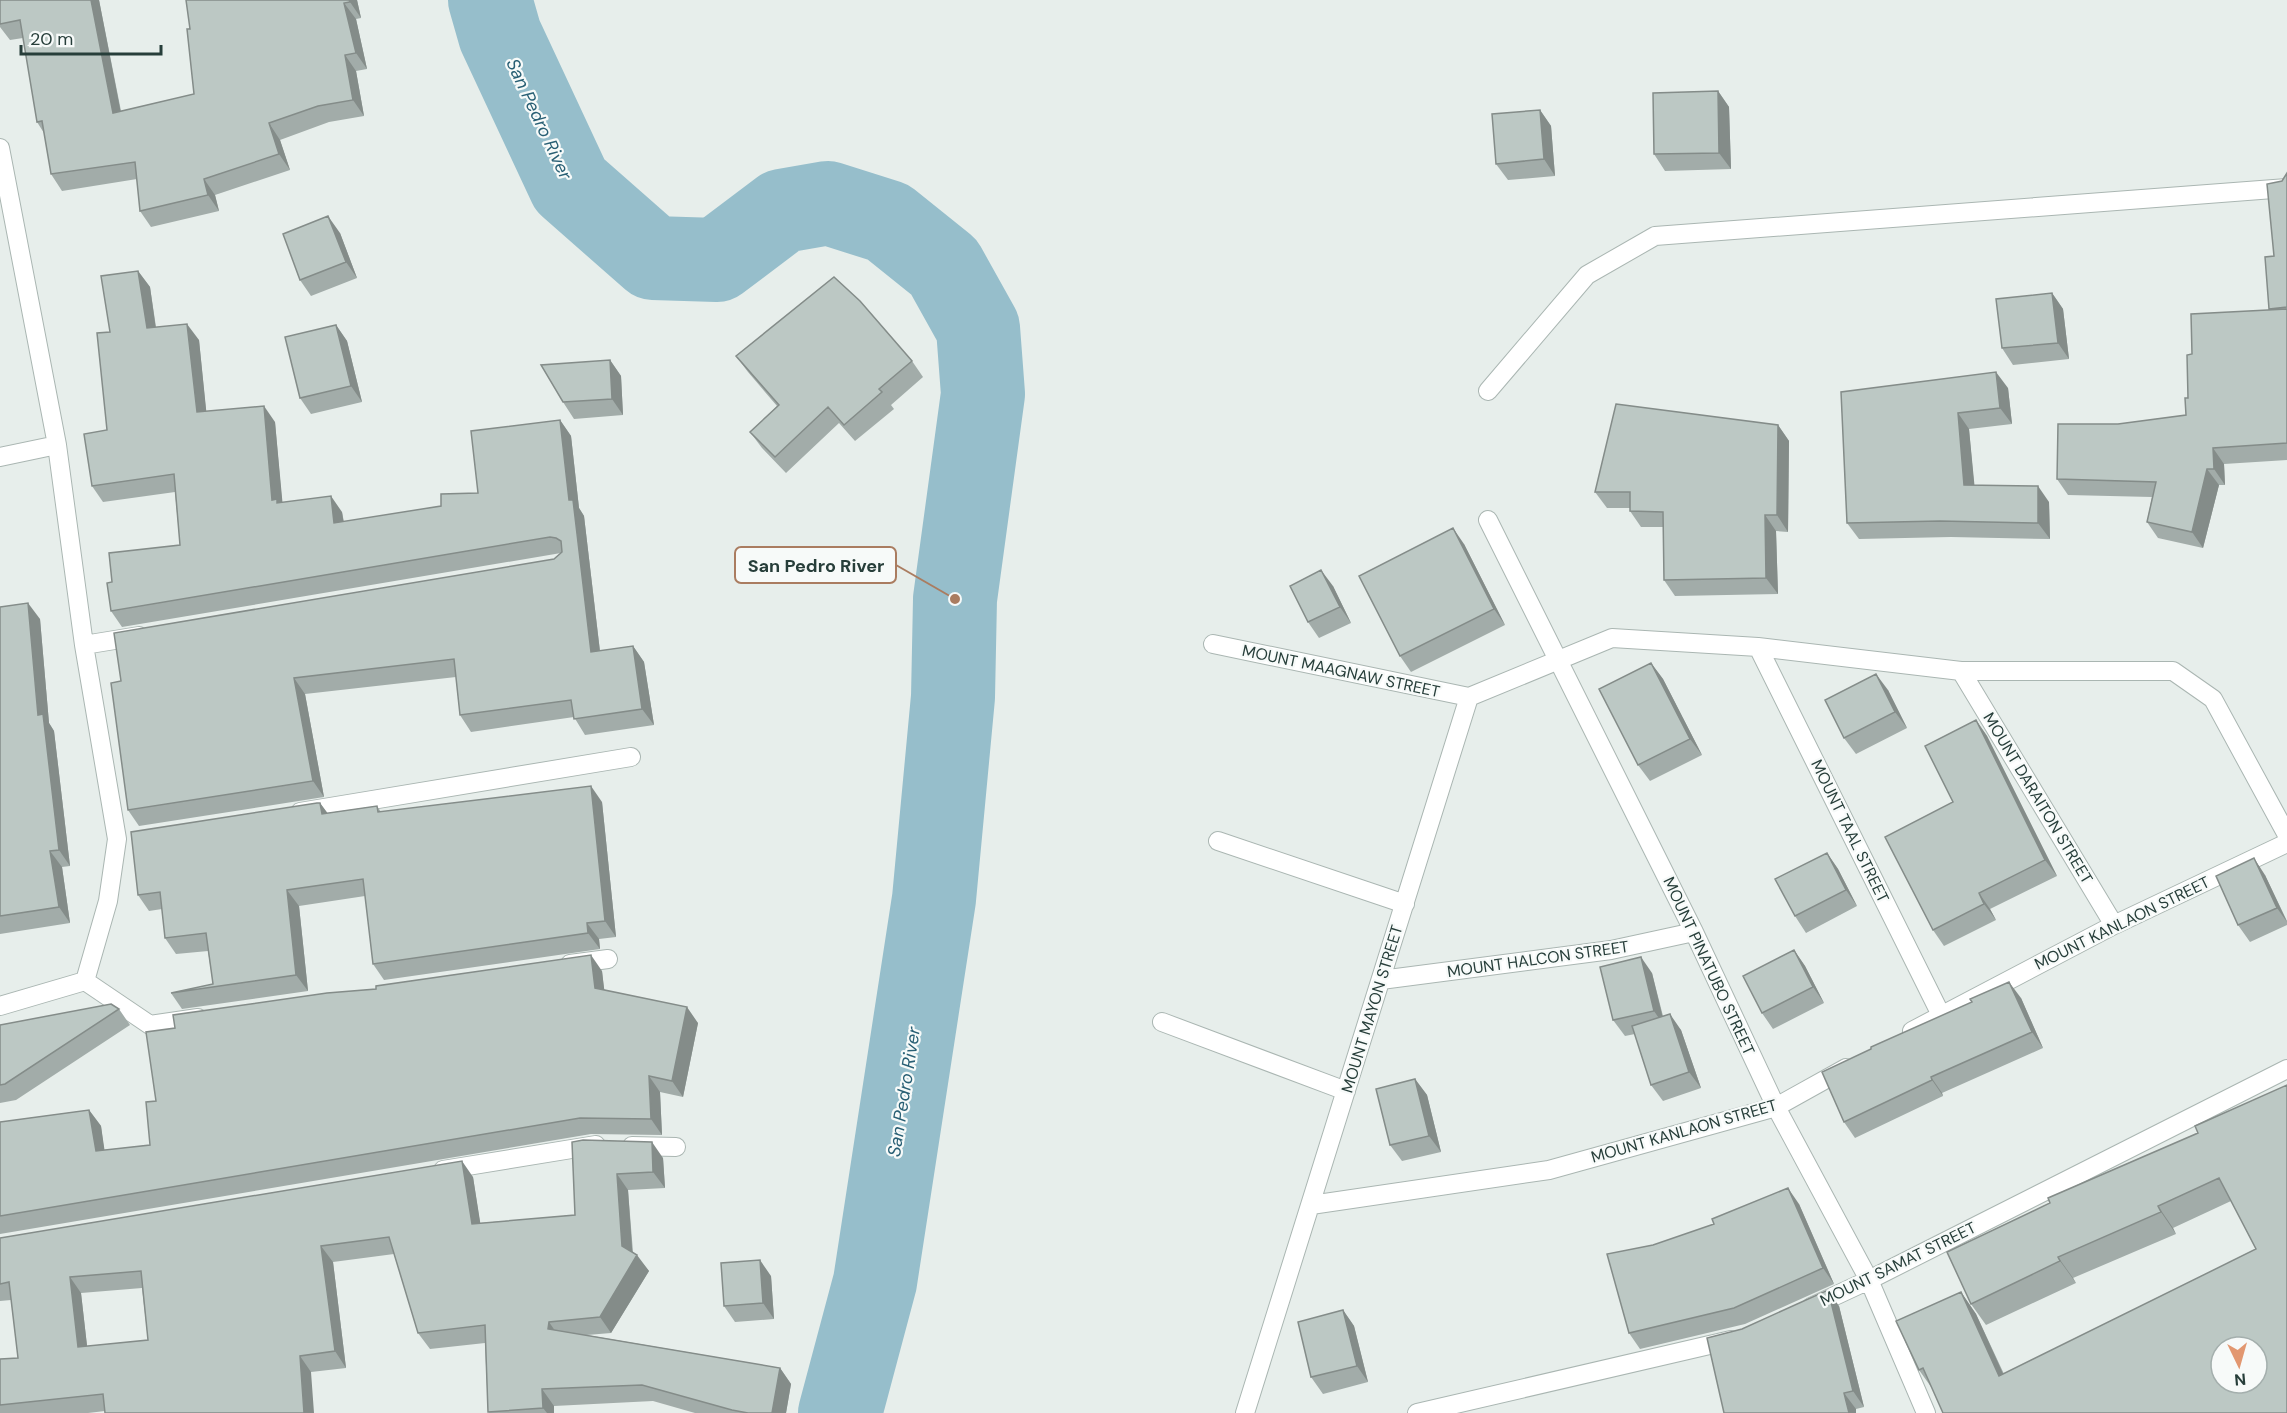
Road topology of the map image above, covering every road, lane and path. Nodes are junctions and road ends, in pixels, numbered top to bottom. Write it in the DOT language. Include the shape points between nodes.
graph roads {
  1 [pos="0,148"];
  2 [pos="2287,188"];
  3 [pos="1488,391"];
  4 [pos="57,445"];
  5 [pos="0,457"];
  6 [pos="1488,520"];
  7 [pos="154,633"];
  8 [pos="1213,644"];
  9 [pos="84,645"];
  10 [pos="1758,647"];
  11 [pos="1558,660"];
  12 [pos="1961,671"];
  13 [pos="1469,698"];
  14 [pos="631,757"];
  15 [pos="279,815"];
  16 [pos="2287,835"];
  17 [pos="140,837"];
  18 [pos="117,839"];
  19 [pos="1218,840"];
  20 [pos="2287,843"];
  21 [pos="1405,904"];
  22 [pos="2114,925"];
  23 [pos="1694,932"];
  24 [pos="608,959"];
  25 [pos="549,967"];
  26 [pos="1380,980"];
  27 [pos="85,981"];
  28 [pos="0,1006"];
  29 [pos="220,1015"];
  30 [pos="1941,1015"];
  31 [pos="1162,1022"];
  32 [pos="1900,1038"];
  33 [pos="1858,1061"];
  34 [pos="2287,1069"];
  35 [pos="1346,1091"];
  36 [pos="1776,1107"];
  37 [pos="676,1147"];
  38 [pos="430,1173"];
  39 [pos="1311,1205"];
  40 [pos="1869,1280"];
  41 [pos="1793,1315"];
  42 [pos="1749,1335"];
  43 [pos="1245,1413"];
  44 [pos="1417,1413"];
  45 [pos="1926,1413"];
  1 -- 4 [label="street"];
  2 -- 3 [label="street" via="1655,236 1587,275"];
  4 -- 5 [label="street"];
  4 -- 9 [label="street"];
  6 -- 11 [label="street, MOUNT PINATUBO STREET"];
  7 -- 9 [label="street"];
  8 -- 13 [label="street, MOUNT MAAGNAW STREET"];
  9 -- 18 [label="street"];
  10 -- 11 [label="street" via="1612,638"];
  10 -- 12 [label="street"];
  10 -- 30 [label="street, MOUNT TAAL STREET"];
  11 -- 13 [label="street"];
  11 -- 23 [label="street, MOUNT PINATUBO STREET"];
  12 -- 16 [label="street" via="2172,671 2213,699"];
  12 -- 22 [label="street, MOUNT DARAITON STREET"];
  13 -- 21 [label="street, MOUNT MAYON STREET"];
  14 -- 15 [label="street"];
  17 -- 18 [label="street"];
  18 -- 27 [label="street" via="108,901"];
  19 -- 21 [label="street"];
  20 -- 22 [label="street, MOUNT KANLAON STREET"];
  21 -- 26 [label="street, MOUNT MAYON STREET"];
  22 -- 30 [label="street, MOUNT KANLAON STREET"];
  23 -- 26 [label="street, MOUNT HALCON STREET" via="1611,950"];
  23 -- 36 [label="street, MOUNT PINATUBO STREET"];
  24 -- 25 [label="street"];
  26 -- 35 [label="street, MOUNT MAYON STREET"];
  27 -- 28 [label="street"];
  27 -- 29 [label="street" via="150,1025"];
  30 -- 32 [label="street, MOUNT KANLAON STREET"];
  31 -- 35 [label="street"];
  33 -- 36 [label="street, MOUNT KANLAON STREET"];
  34 -- 40 [label="street, MOUNT SAMAT STREET"];
  35 -- 39 [label="street, MOUNT MAYON STREET"];
  36 -- 39 [label="street, MOUNT KANLAON STREET" via="1549,1170"];
  36 -- 40 [label="street, MOUNT PINATUBO STREET"];
  37 -- 38 [label="street" via="593,1145"];
  39 -- 43 [label="street, MOUNT MAYON STREET"];
  40 -- 41 [label="street, MOUNT SAMAT STREET"];
  40 -- 45 [label="street, MOUNT PINATUBO STREET"];
  42 -- 44 [label="street"];
}
